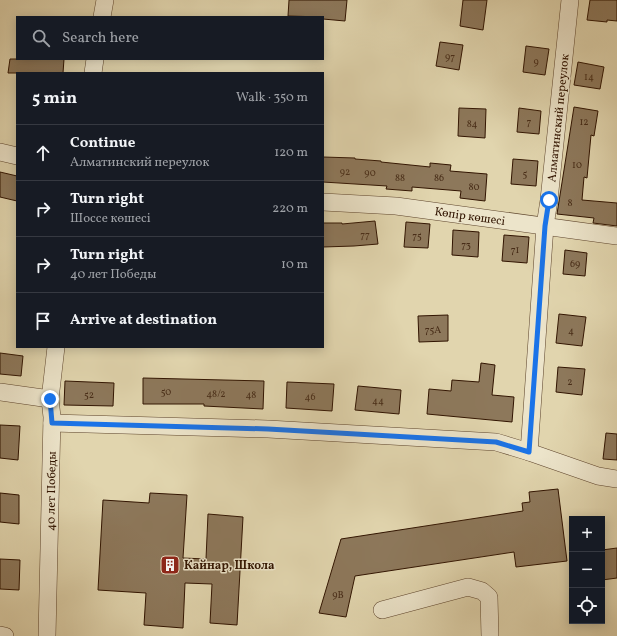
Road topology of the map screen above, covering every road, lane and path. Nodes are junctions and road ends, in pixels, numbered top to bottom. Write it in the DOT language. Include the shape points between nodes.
graph roads {
  1 [pos="105,0"];
  2 [pos="570,0"];
  3 [pos="102,16"];
  4 [pos="95,60"];
  5 [pos="93,72"];
  6 [pos="0,152"];
  7 [pos="16,156"];
  8 [pos="324,202"];
  9 [pos="545,226"];
  10 [pos="617,236"];
  11 [pos="56,348"];
  12 [pos="0,392"];
  13 [pos="50,399"];
  14 [pos="52,423"];
  15 [pos="529,452"];
  16 [pos="617,479"];
  17 [pos="382,610"];
  18 [pos="0,635"];
  19 [pos="5,636"];
  20 [pos="47,636"];
  21 [pos="490,636"];
  1 -- 3 [label="street"];
  2 -- 9 [label="street, Алматинский переулок"];
  4 -- 5 [label="street"];
  6 -- 7 [label="street"];
  8 -- 9 [label="street, Көпір көшесі" via="396,206"];
  9 -- 10 [label="street, Көпір көшесі"];
  9 -- 15 [label="street, Алматинский переулок"];
  11 -- 13 [label="street, 40 лет Победы"];
  12 -- 13 [label="street"];
  13 -- 14 [label="street, 40 лет Победы"];
  14 -- 15 [label="street" via="268,429 496,442"];
  14 -- 20 [label="street, 40 лет Победы"];
  15 -- 16 [label="street" via="598,476"];
  17 -- 21 [label="street" via="468,587 482,591 489,597"];
  18 -- 19 [label="street"];
}
